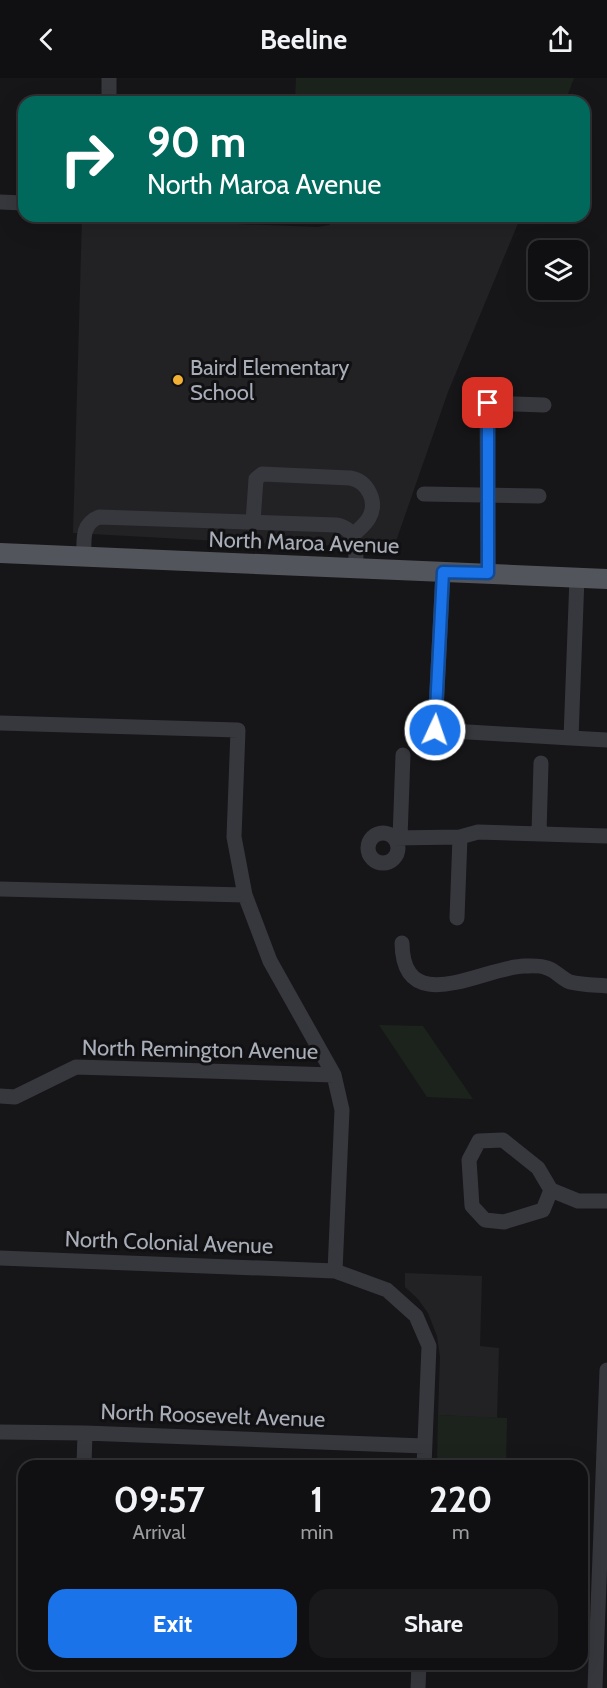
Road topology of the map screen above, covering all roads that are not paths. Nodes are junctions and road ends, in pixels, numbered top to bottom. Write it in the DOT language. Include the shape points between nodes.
graph roads {
  1 [pos="109,78"];
  2 [pos="109,96"];
  3 [pos="0,202"];
  4 [pos="18,203"];
  5 [pos="544,405"];
  6 [pos="424,494"];
  7 [pos="488,495"];
  8 [pos="539,496"];
  9 [pos="253,522"];
  10 [pos="352,536"];
  11 [pos="0,553"];
  12 [pos="84,557"];
  13 [pos="356,568"];
  14 [pos="443,572"];
  15 [pos="488,573"];
  16 [pos="577,577"];
  17 [pos="607,579"];
  18 [pos="0,723"];
  19 [pos="571,738"];
  20 [pos="607,740"];
  21 [pos="403,755"];
  22 [pos="541,763"];
  23 [pos="538,833"];
  24 [pos="607,836"];
  25 [pos="460,837"];
  26 [pos="0,890"];
  27 [pos="245,895"];
  28 [pos="457,918"];
  29 [pos="402,943"];
  30 [pos="607,986"];
  31 [pos="334,1075"];
  32 [pos="0,1096"];
  33 [pos="551,1190"];
  34 [pos="607,1201"];
  35 [pos="0,1258"];
  36 [pos="335,1271"];
  37 [pos="607,1370"];
  38 [pos="0,1432"];
  39 [pos="85,1433"];
  40 [pos="424,1446"];
  41 [pos="84,1460"];
  42 [pos="424,1460"];
  43 [pos="589,1634"];
  44 [pos="419,1670"];
  45 [pos="418,1688"];
  46 [pos="595,1688"];
  1 -- 2 [label="street"];
  3 -- 4 [label="street"];
  5 -- 7 [label="street" via="488,403"];
  6 -- 7 [label="street"];
  7 -- 8 [label="street"];
  7 -- 15 [label="street"];
  9 -- 10 [label="street" via="341,526"];
  9 -- 10 [label="street" via="256,479 262,474 350,478 364,484 372,502 368,520"];
  9 -- 12 [label="street" via="99,517 85,530"];
  10 -- 13 [label="street"];
  11 -- 12 [label="main road, North Maroa Avenue"];
  12 -- 13 [label="main road, North Maroa Avenue"];
  13 -- 14 [label="main road, North Maroa Avenue"];
  14 -- 15 [label="main road, North Maroa Avenue"];
  14 -- 19 [label="street" via="435,730"];
  15 -- 16 [label="main road, North Maroa Avenue"];
  16 -- 17 [label="main road, North Maroa Avenue"];
  16 -- 19 [label="street"];
  18 -- 27 [label="street" via="238,729 234,837"];
  19 -- 20 [label="street"];
  21 -- 25 [label="street" via="397,838"];
  22 -- 23 [label="street"];
  23 -- 24 [label="street"];
  23 -- 25 [label="street" via="478,832"];
  25 -- 28 [label="street"];
  26 -- 27 [label="street"];
  27 -- 31 [label="street" via="270,961"];
  29 -- 30 [label="street" via="403,959 418,982 468,981 522,966 546,967 569,981"];
  31 -- 32 [label="street, North Remington Avenue" via="76,1067 15,1097"];
  31 -- 36 [label="street" via="342,1110"];
  33 -- 33 [label="street" via="538,1168 503,1140 479,1141 469,1160 472,1206 485,1220 504,1222 543,1210"];
  33 -- 34 [label="street" via="578,1201"];
  35 -- 36 [label="street, North Colonial Avenue"];
  36 -- 40 [label="street, North Colonial Avenue" via="387,1290 416,1316 429,1346"];
  37 -- 43 [label="street"];
  38 -- 39 [label="street, North Roosevelt Avenue"];
  39 -- 40 [label="street, North Roosevelt Avenue"];
  39 -- 41 [label="street"];
  40 -- 42 [label="street, North Colonial Avenue"];
  43 -- 46 [label="street"];
  44 -- 45 [label="street"];
}
